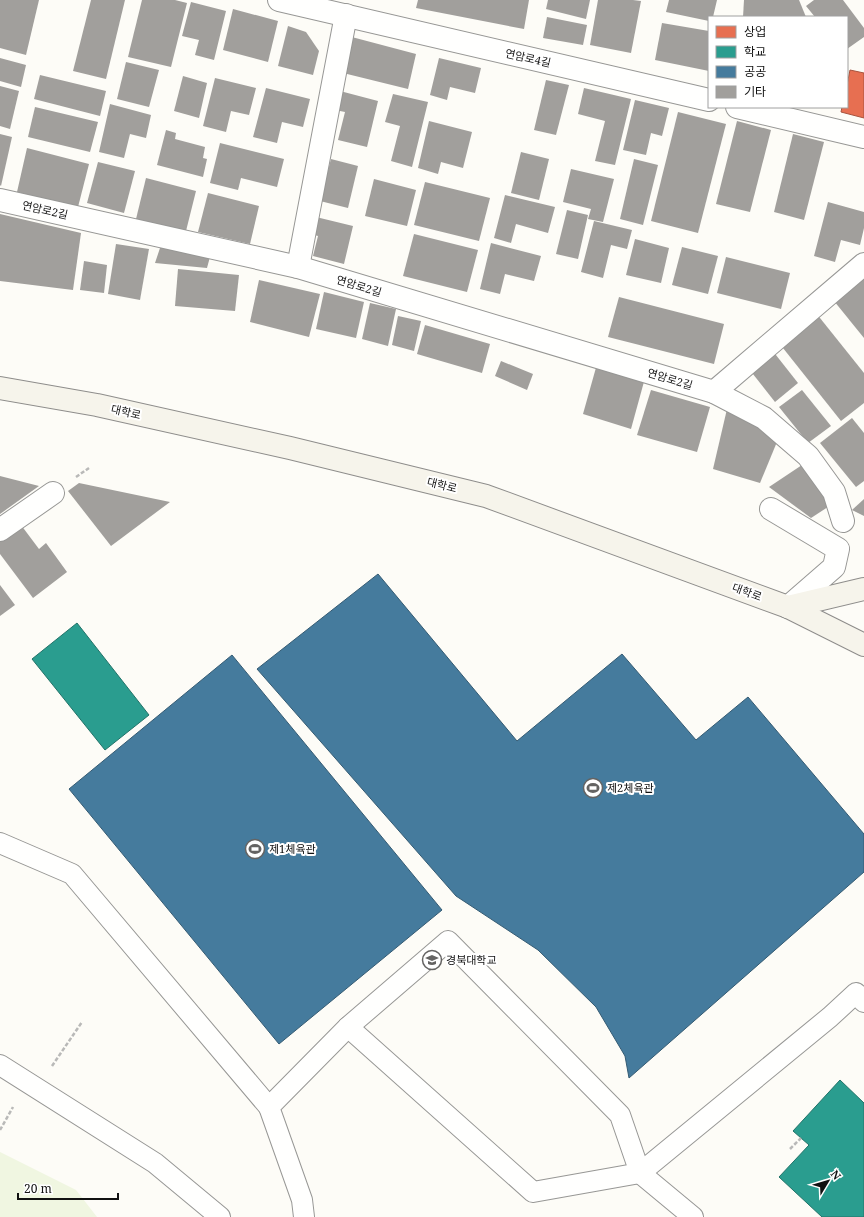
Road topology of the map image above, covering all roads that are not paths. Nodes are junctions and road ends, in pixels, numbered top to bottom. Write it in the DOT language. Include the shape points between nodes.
graph roads {
  1 [pos="279,0"];
  2 [pos="346,15"];
  3 [pos="708,100"];
  4 [pos="741,108"];
  5 [pos="864,137"];
  6 [pos="0,200"];
  7 [pos="864,264"];
  8 [pos="298,268"];
  9 [pos="0,388"];
  10 [pos="714,392"];
  11 [pos="53,493"];
  12 [pos="771,509"];
  13 [pos="843,521"];
  14 [pos="0,530"];
  15 [pos="864,589"];
  16 [pos="788,607"];
  17 [pos="864,645"];
  18 [pos="0,843"];
  19 [pos="864,1002"];
  20 [pos="348,1027"];
  21 [pos="0,1065"];
  22 [pos="269,1107"];
  23 [pos="640,1173"];
  24 [pos="220,1217"];
  25 [pos="304,1217"];
  26 [pos="693,1217"];
  1 -- 2 [label="street, 연암로4길"];
  2 -- 3 [label="street, 연암로4길"];
  2 -- 8 [label="street"];
  4 -- 5 [label="street"];
  6 -- 8 [label="street, 연암로2길"];
  7 -- 10 [label="street"];
  8 -- 10 [label="street, 연암로2길"];
  9 -- 16 [label="main road, 대학로" via="104,407 290,448 486,496"];
  10 -- 13 [label="street, 연암로2길" via="764,418 808,456 834,492"];
  11 -- 14 [label="street"];
  12 -- 16 [label="street" via="838,549 834,567"];
  15 -- 16 [label="main road"];
  16 -- 17 [label="main road, 대학로"];
  18 -- 22 [label="lane" via="72,874"];
  19 -- 23 [label="lane" via="856,993"];
  20 -- 22 [label="lane"];
  20 -- 23 [label="lane" via="533,1192"];
  20 -- 23 [label="lane" via="448,941 620,1115"];
  21 -- 24 [label="lane" via="155,1163"];
  22 -- 25 [label="lane" via="302,1200"];
  23 -- 26 [label="lane"];
}
